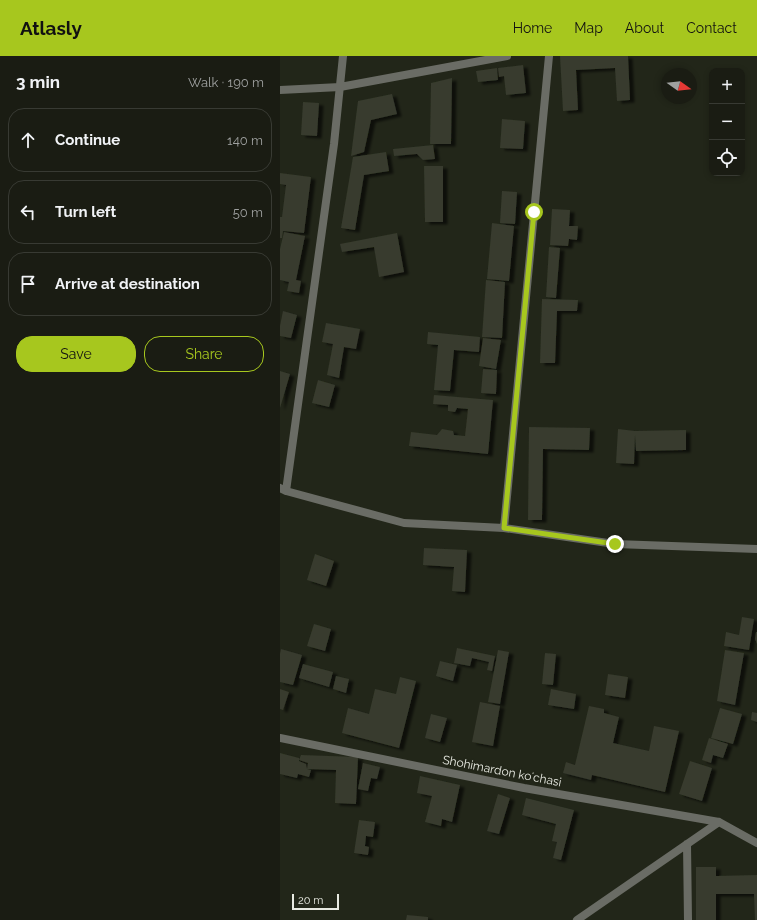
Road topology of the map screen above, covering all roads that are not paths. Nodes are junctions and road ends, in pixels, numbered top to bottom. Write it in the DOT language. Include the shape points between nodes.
graph roads {
  1 [pos="343,56"];
  2 [pos="507,56"];
  3 [pos="549,56"];
  4 [pos="491,57"];
  5 [pos="340,87"];
  6 [pos="280,90"];
  7 [pos="283,490"];
  8 [pos="504,528"];
  9 [pos="757,549"];
  10 [pos="280,738"];
  11 [pos="719,822"];
  12 [pos="756,841"];
  13 [pos="687,844"];
  14 [pos="577,920"];
  15 [pos="688,920"];
  1 -- 5 [label="street"];
  2 -- 4 [label="street"];
  3 -- 8 [label="street"];
  4 -- 5 [label="street"];
  5 -- 6 [label="street"];
  5 -- 7 [label="street" via="334,144"];
  7 -- 8 [label="street" via="404,523"];
  8 -- 9 [label="street" via="615,544"];
  10 -- 11 [label="street, Shohimardon koʻchasi" via="524,788"];
  11 -- 12 [label="street, Shohimardon koʻchasi"];
  11 -- 13 [label="street"];
  13 -- 14 [label="street"];
  13 -- 15 [label="street"];
}
